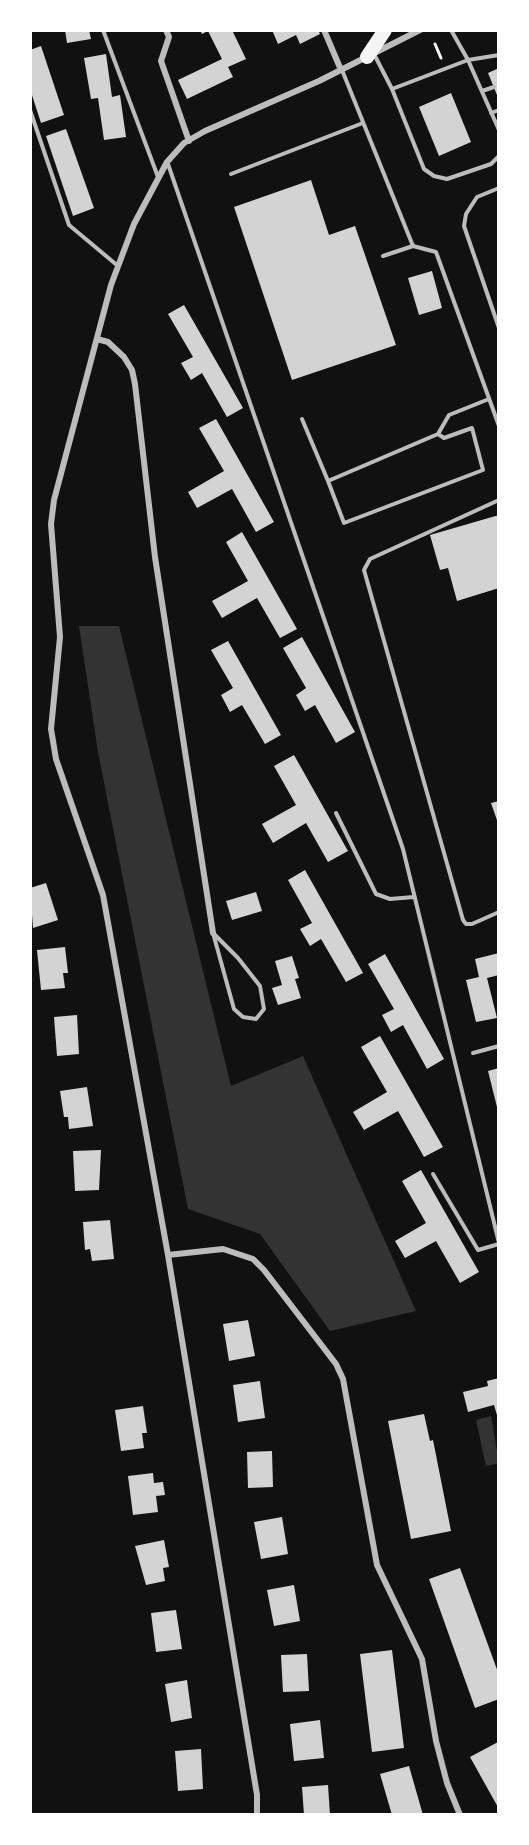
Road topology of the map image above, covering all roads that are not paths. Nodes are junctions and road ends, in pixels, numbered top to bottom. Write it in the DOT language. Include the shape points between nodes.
graph roads {
  1 [pos="103,30"];
  2 [pos="166,30"];
  3 [pos="324,30"];
  4 [pos="385,30"];
  5 [pos="420,30"];
  6 [pos="451,30"];
  7 [pos="370,55"];
  8 [pos="499,55"];
  9 [pos="468,60"];
  10 [pos="341,70"];
  11 [pos="494,87"];
  12 [pos="392,89"];
  13 [pos="482,91"];
  14 [pos="30,110"];
  15 [pos="499,110"];
  16 [pos="491,113"];
  17 [pos="363,123"];
  18 [pos="499,130"];
  19 [pos="189,141"];
  20 [pos="499,156"];
  21 [pos="167,162"];
  22 [pos="231,174"];
  23 [pos="159,178"];
  24 [pos="499,188"];
  25 [pos="413,246"];
  26 [pos="383,256"];
  27 [pos="118,266"];
  28 [pos="499,328"];
  29 [pos="97,339"];
  30 [pos="489,399"];
  31 [pos="302,419"];
  32 [pos="499,426"];
  33 [pos="438,434"];
  34 [pos="328,481"];
  35 [pos="499,500"];
  36 [pos="336,813"];
  37 [pos="414,897"];
  38 [pos="499,912"];
  39 [pos="213,933"];
  40 [pos="499,1046"];
  41 [pos="473,1053"];
  42 [pos="433,1174"];
  43 [pos="499,1244"];
  44 [pos="168,1255"];
  45 [pos="257,1815"];
  46 [pos="460,1815"];
  1 -- 23 [label="lane"];
  2 -- 19 [label="street" via="169,37 161,61"];
  3 -- 10 [label="street"];
  4 -- 7 [label="highway"];
  5 -- 7 [label="street"];
  6 -- 9 [label="lane"];
  7 -- 10 [label="street"];
  7 -- 12 [label="lane"];
  8 -- 9 [label="lane"];
  9 -- 12 [label="lane"];
  9 -- 13 [label="lane"];
  10 -- 17 [label="lane"];
  10 -- 19 [label="street"];
  11 -- 13 [label="lane"];
  12 -- 20 [label="lane" via="424,169 434,176 447,179 491,164"];
  13 -- 16 [label="lane"];
  14 -- 27 [label="lane" via="69,225"];
  15 -- 16 [label="lane"];
  16 -- 18 [label="lane"];
  17 -- 22 [label="lane"];
  17 -- 25 [label="lane"];
  19 -- 21 [label="street"];
  21 -- 23 [label="street"];
  21 -- 37 [label="lane" via="403,849"];
  23 -- 27 [label="street" via="134,224"];
  24 -- 28 [label="lane" via="477,197 466,214 464,226"];
  25 -- 26 [label="lane"];
  25 -- 30 [label="lane" via="436,252"];
  27 -- 29 [label="street"];
  29 -- 39 [label="street" via="108,342 124,357 135,384 155,557"];
  29 -- 44 [label="street" via="51,524 60,637 51,729 56,759 103,895"];
  30 -- 32 [label="lane"];
  30 -- 33 [label="lane" via="449,415"];
  31 -- 34 [label="lane"];
  33 -- 34 [label="lane"];
  33 -- 34 [label="lane" via="444,438 472,428 483,470 344,523"];
  35 -- 38 [label="lane" via="370,559 364,570 463,920 472,924"];
  36 -- 37 [label="lane" via="375,894 390,899"];
  37 -- 43 [label="lane"];
  39 -- 39 [label="lane" via="234,1009 243,1017 256,1019 264,1009 260,987"];
  40 -- 41 [label="lane"];
  42 -- 43 [label="lane" via="478,1250"];
  44 -- 45 [label="street" via="257,1795"];
  44 -- 46 [label="street" via="223,1249 252,1259 264,1269 336,1364 343,1379 377,1565 422,1659 436,1741"];
}
